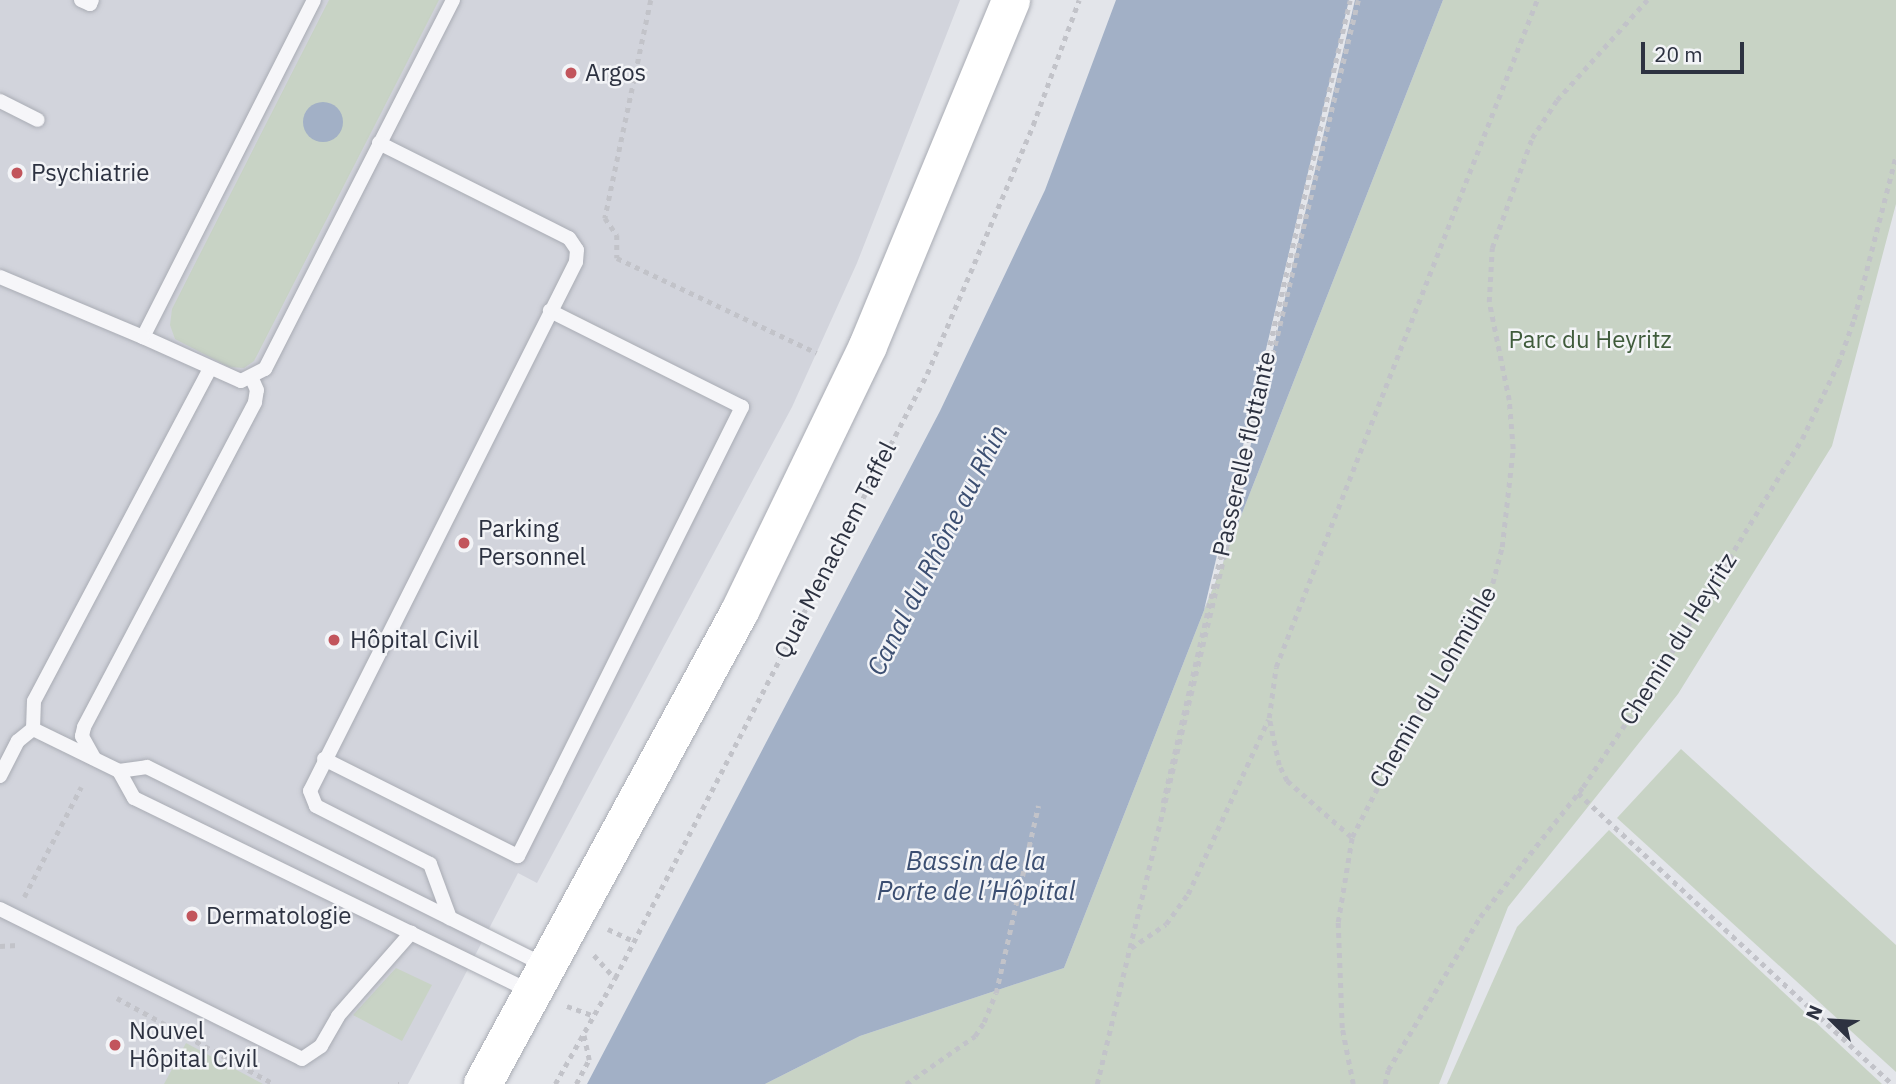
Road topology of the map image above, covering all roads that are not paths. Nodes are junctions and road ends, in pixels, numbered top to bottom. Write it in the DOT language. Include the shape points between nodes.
graph roads {
  1 [pos="82,0"];
  2 [pos="92,0"];
  3 [pos="314,0"];
  4 [pos="453,0"];
  5 [pos="1011,0"];
  6 [pos="0,102"];
  7 [pos="38,120"];
  8 [pos="379,143"];
  9 [pos="0,277"];
  10 [pos="550,311"];
  11 [pos="143,337"];
  12 [pos="209,370"];
  13 [pos="253,379"];
  14 [pos="33,729"];
  15 [pos="95,759"];
  16 [pos="324,759"];
  17 [pos="119,771"];
  18 [pos="0,776"];
  19 [pos="0,909"];
  20 [pos="450,918"];
  21 [pos="411,933"];
  22 [pos="538,979"];
  23 [pos="482,1084"];
  1 -- 2 [label="lane" via="90,4"];
  3 -- 11 [label="lane"];
  4 -- 8 [label="lane"];
  5 -- 22 [label="main road" via="938,184 823,440 740,611"];
  6 -- 7 [label="lane"];
  8 -- 10 [label="lane" via="575,243 576,262"];
  8 -- 13 [label="lane" via="265,369"];
  9 -- 11 [label="lane"];
  10 -- 16 [label="lane"];
  10 -- 16 [label="lane" via="742,407 518,856"];
  11 -- 12 [label="lane"];
  12 -- 13 [label="lane" via="241,381"];
  12 -- 14 [label="lane" via="34,701"];
  13 -- 15 [label="lane" via="255,402 84,727 82,736"];
  14 -- 15 [label="lane"];
  14 -- 18 [label="lane" via="19,741"];
  15 -- 17 [label="lane"];
  16 -- 20 [label="lane" via="310,791 311,800 430,864"];
  17 -- 20 [label="lane" via="147,767"];
  17 -- 21 [label="lane" via="134,797"];
  19 -- 21 [label="lane" via="302,1059 321,1046 338,1016"];
  20 -- 22 [label="lane"];
  21 -- 22 [label="lane"];
  22 -- 23 [label="main road"];
}
